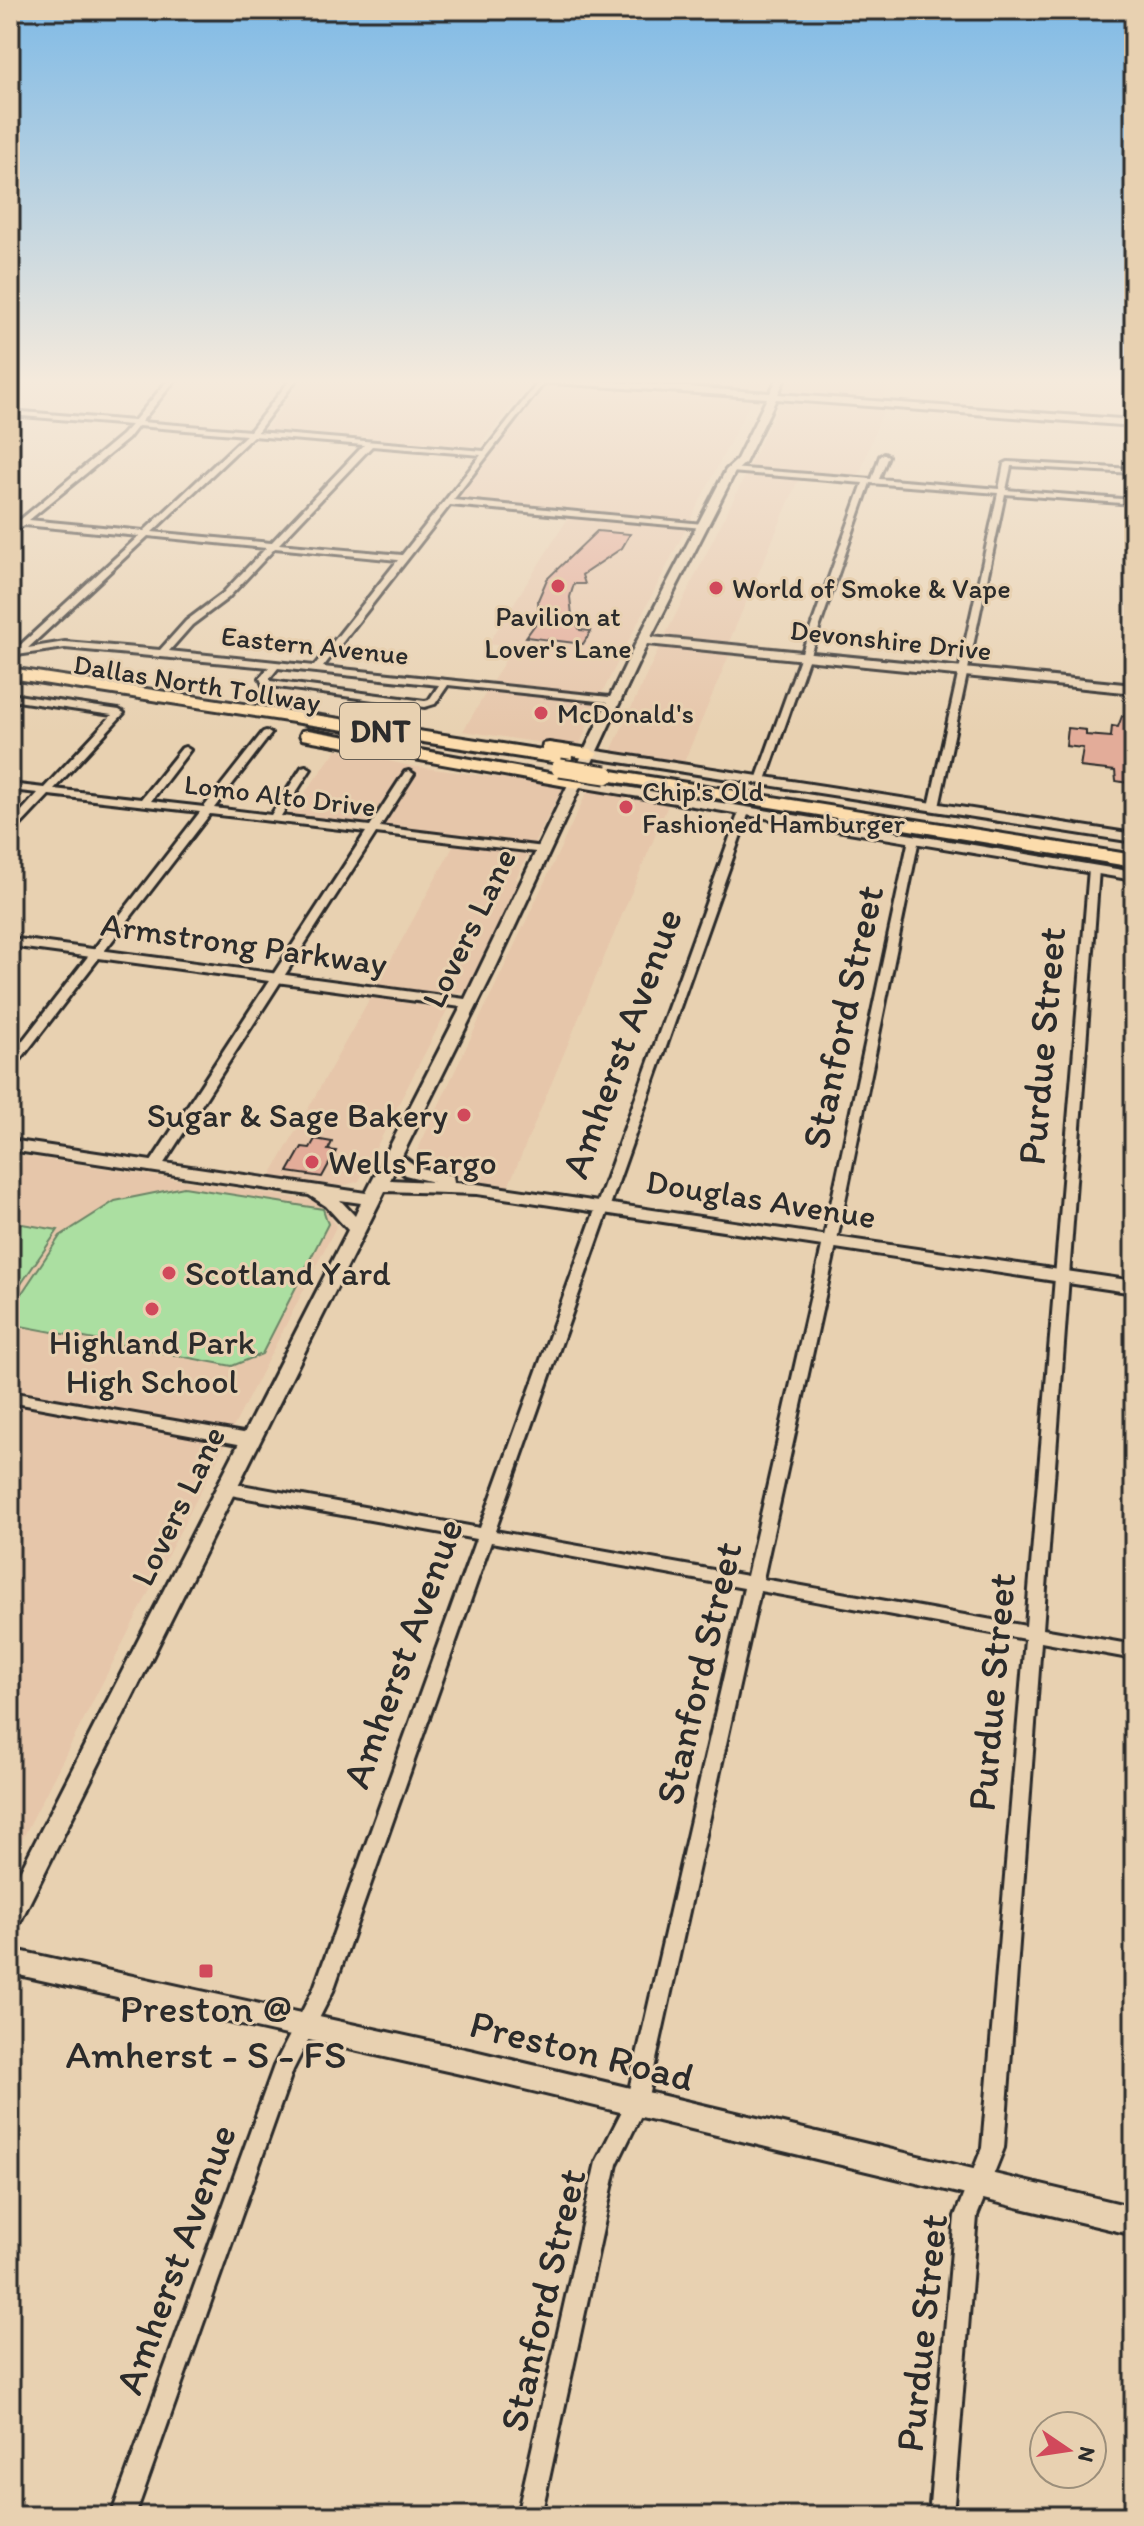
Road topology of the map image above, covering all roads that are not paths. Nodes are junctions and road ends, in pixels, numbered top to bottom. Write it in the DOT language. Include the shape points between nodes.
graph roads {
  1 [pos="52,497"];
  2 [pos="185,497"];
  3 [pos="319,497"];
  4 [pos="450,497"];
  5 [pos="718,497"];
  6 [pos="865,497"];
  7 [pos="1001,497"];
  8 [pos="1073,497"];
  9 [pos="446,502"];
  10 [pos="1134,502"];
  11 [pos="10,521"];
  12 [pos="23,522"];
  13 [pos="703,526"];
  14 [pos="10,532"];
  15 [pos="147,533"];
  16 [pos="274,545"];
  17 [pos="403,558"];
  18 [pos="644,640"];
  19 [pos="1134,644"];
  20 [pos="14,653"];
  21 [pos="162,654"];
  22 [pos="804,656"];
  23 [pos="276,665"];
  24 [pos="317,669"];
  25 [pos="963,671"];
  26 [pos="10,673"];
  27 [pos="10,682"];
  28 [pos="445,683"];
  29 [pos="1133,689"];
  30 [pos="10,697"];
  31 [pos="616,700"];
  32 [pos="194,701"];
  33 [pos="267,728"];
  34 [pos="185,750"];
  35 [pos="590,754"];
  36 [pos="563,764"];
  37 [pos="306,769"];
  38 [pos="608,771"];
  39 [pos="409,774"];
  40 [pos="761,780"];
  41 [pos="577,783"];
  42 [pos="10,787"];
  43 [pos="46,791"];
  44 [pos="144,803"];
  45 [pos="934,807"];
  46 [pos="208,810"];
  47 [pos="744,812"];
  48 [pos="274,818"];
  49 [pos="10,830"];
  50 [pos="373,830"];
  51 [pos="1134,838"];
  52 [pos="914,839"];
  53 [pos="544,850"];
  54 [pos="1134,851"];
  55 [pos="1134,861"];
  56 [pos="1094,869"];
  57 [pos="1134,876"];
  58 [pos="10,942"];
  59 [pos="97,954"];
  60 [pos="279,978"];
  61 [pos="470,1004"];
  62 [pos="10,1065"];
  63 [pos="10,1145"];
  64 [pos="392,1157"];
  65 [pos="154,1168"];
  66 [pos="477,1189"];
  67 [pos="308,1190"];
  68 [pos="374,1192"];
  69 [pos="602,1207"];
  70 [pos="356,1228"];
  71 [pos="829,1242"];
  72 [pos="1062,1276"];
  73 [pos="1134,1287"];
  74 [pos="13,1401"];
  75 [pos="249,1440"];
  76 [pos="225,1488"];
  77 [pos="485,1533"];
  78 [pos="753,1583"];
  79 [pos="1034,1634"];
  80 [pos="1134,1652"];
  81 [pos="10,1916"];
  82 [pos="10,1961"];
  83 [pos="305,2026"];
  84 [pos="636,2105"];
  85 [pos="979,2185"];
  86 [pos="1134,2221"];
  87 [pos="123,2516"];
  88 [pos="529,2516"];
  89 [pos="941,2516"];
  1 -- 12 [label="street"];
  2 -- 15 [label="street"];
  3 -- 16 [label="street"];
  4 -- 9 [label="street"];
  5 -- 13 [label="main road, Lovers Lane"];
  6 -- 22 [label="street"];
  7 -- 25 [label="street"];
  8 -- 10 [label="street"];
  9 -- 13 [label="street"];
  9 -- 17 [label="street"];
  11 -- 12 [label="street"];
  12 -- 14 [label="street"];
  12 -- 15 [label="street"];
  13 -- 18 [label="main road, Lovers Lane"];
  15 -- 16 [label="street"];
  15 -- 20 [label="street"];
  16 -- 17 [label="street"];
  16 -- 21 [label="street"];
  17 -- 24 [label="street"];
  18 -- 22 [label="main road, Devonshire Drive"];
  18 -- 31 [label="main road, Lovers Lane"];
  19 -- 29 [label="street"];
  20 -- 21 [label="street, Eastern Avenue" via="65,645"];
  21 -- 23 [label="street, Eastern Avenue"];
  22 -- 25 [label="main road, Devonshire Drive"];
  22 -- 40 [label="street"];
  23 -- 24 [label="street, Eastern Avenue"];
  23 -- 28 [label="street" via="266,683 425,704"];
  24 -- 28 [label="street, Eastern Avenue"];
  25 -- 29 [label="main road, Devonshire Drive"];
  25 -- 45 [label="street"];
  26 -- 32 [label="highway, Dallas North Tollway / DNT"];
  27 -- 33 [label="highway, Dallas North Tollway / DNT"];
  28 -- 31 [label="street, Eastern Avenue"];
  30 -- 43 [label="street" via="119,713"];
  31 -- 35 [label="main road, Lovers Lane"];
  32 -- 35 [label="highway" via="303,710"];
  32 -- 36 [label="highway, Dallas North Tollway / DNT"];
  33 -- 36 [label="highway, Dallas North Tollway / DNT"];
  33 -- 41 [label="highway"];
  33 -- 46 [label="street"];
  34 -- 44 [label="street"];
  35 -- 40 [label="main road"];
  35 -- 41 [label="main road, Lovers Lane"];
  36 -- 38 [label="highway, Dallas North Tollway / DNT, bridge"];
  37 -- 48 [label="street"];
  38 -- 54 [label="highway, Dallas North Tollway / DNT"];
  38 -- 55 [label="highway, Dallas North Tollway / DNT"];
  39 -- 50 [label="street"];
  40 -- 45 [label="main road"];
  41 -- 47 [label="main road"];
  41 -- 53 [label="main road, Lovers Lane"];
  42 -- 43 [label="street, Lomo Alto Drive"];
  43 -- 44 [label="street, Lomo Alto Drive"];
  43 -- 49 [label="street"];
  44 -- 46 [label="street, Lomo Alto Drive"];
  45 -- 51 [label="main road"];
  46 -- 48 [label="street, Lomo Alto Drive"];
  46 -- 59 [label="street"];
  47 -- 52 [label="main road"];
  47 -- 69 [label="street, Amherst Avenue"];
  48 -- 50 [label="street, Lomo Alto Drive"];
  50 -- 53 [label="street, Lomo Alto Drive"];
  50 -- 60 [label="street"];
  52 -- 56 [label="main road"];
  52 -- 71 [label="street, Stanford Street"];
  53 -- 61 [label="main road, Lovers Lane"];
  56 -- 57 [label="main road"];
  56 -- 72 [label="street, Purdue Street"];
  58 -- 59 [label="main road, Armstrong Parkway"];
  59 -- 60 [label="main road, Armstrong Parkway"];
  59 -- 62 [label="street"];
  60 -- 61 [label="main road, Armstrong Parkway"];
  60 -- 65 [label="street"];
  61 -- 64 [label="main road, Lovers Lane"];
  63 -- 65 [label="main road, Douglas Avenue"];
  64 -- 66 [label="main road" via="411,1171"];
  64 -- 68 [label="main road, Lovers Lane"];
  65 -- 67 [label="main road, Douglas Avenue"];
  66 -- 68 [label="main road, Douglas Avenue"];
  66 -- 69 [label="main road, Douglas Avenue"];
  67 -- 68 [label="main road, Douglas Avenue"];
  67 -- 70 [label="main road" via="332,1202"];
  68 -- 70 [label="main road, Lovers Lane"];
  69 -- 71 [label="main road, Douglas Avenue"];
  69 -- 77 [label="street, Amherst Avenue"];
  70 -- 75 [label="main road, Lovers Lane"];
  71 -- 72 [label="main road, Douglas Avenue"];
  71 -- 78 [label="street, Stanford Street"];
  72 -- 73 [label="main road, Douglas Avenue"];
  72 -- 79 [label="street, Purdue Street"];
  74 -- 75 [label="street"];
  75 -- 76 [label="main road, Lovers Lane"];
  76 -- 77 [label="street"];
  76 -- 81 [label="main road, Lovers Lane"];
  77 -- 78 [label="street"];
  77 -- 83 [label="street, Amherst Avenue" via="323,1991"];
  78 -- 79 [label="street"];
  78 -- 84 [label="street, Stanford Street"];
  79 -- 80 [label="street"];
  79 -- 85 [label="street, Purdue Street" via="993,2148"];
  82 -- 83 [label="main road, Preston Road"];
  83 -- 84 [label="main road, Preston Road"];
  83 -- 87 [label="street, Amherst Avenue" via="284,2066"];
  84 -- 85 [label="main road, Preston Road"];
  84 -- 88 [label="street, Stanford Street" via="607,2162"];
  85 -- 86 [label="main road, Preston Road"];
  85 -- 89 [label="street, Purdue Street" via="966,2216"];
}
